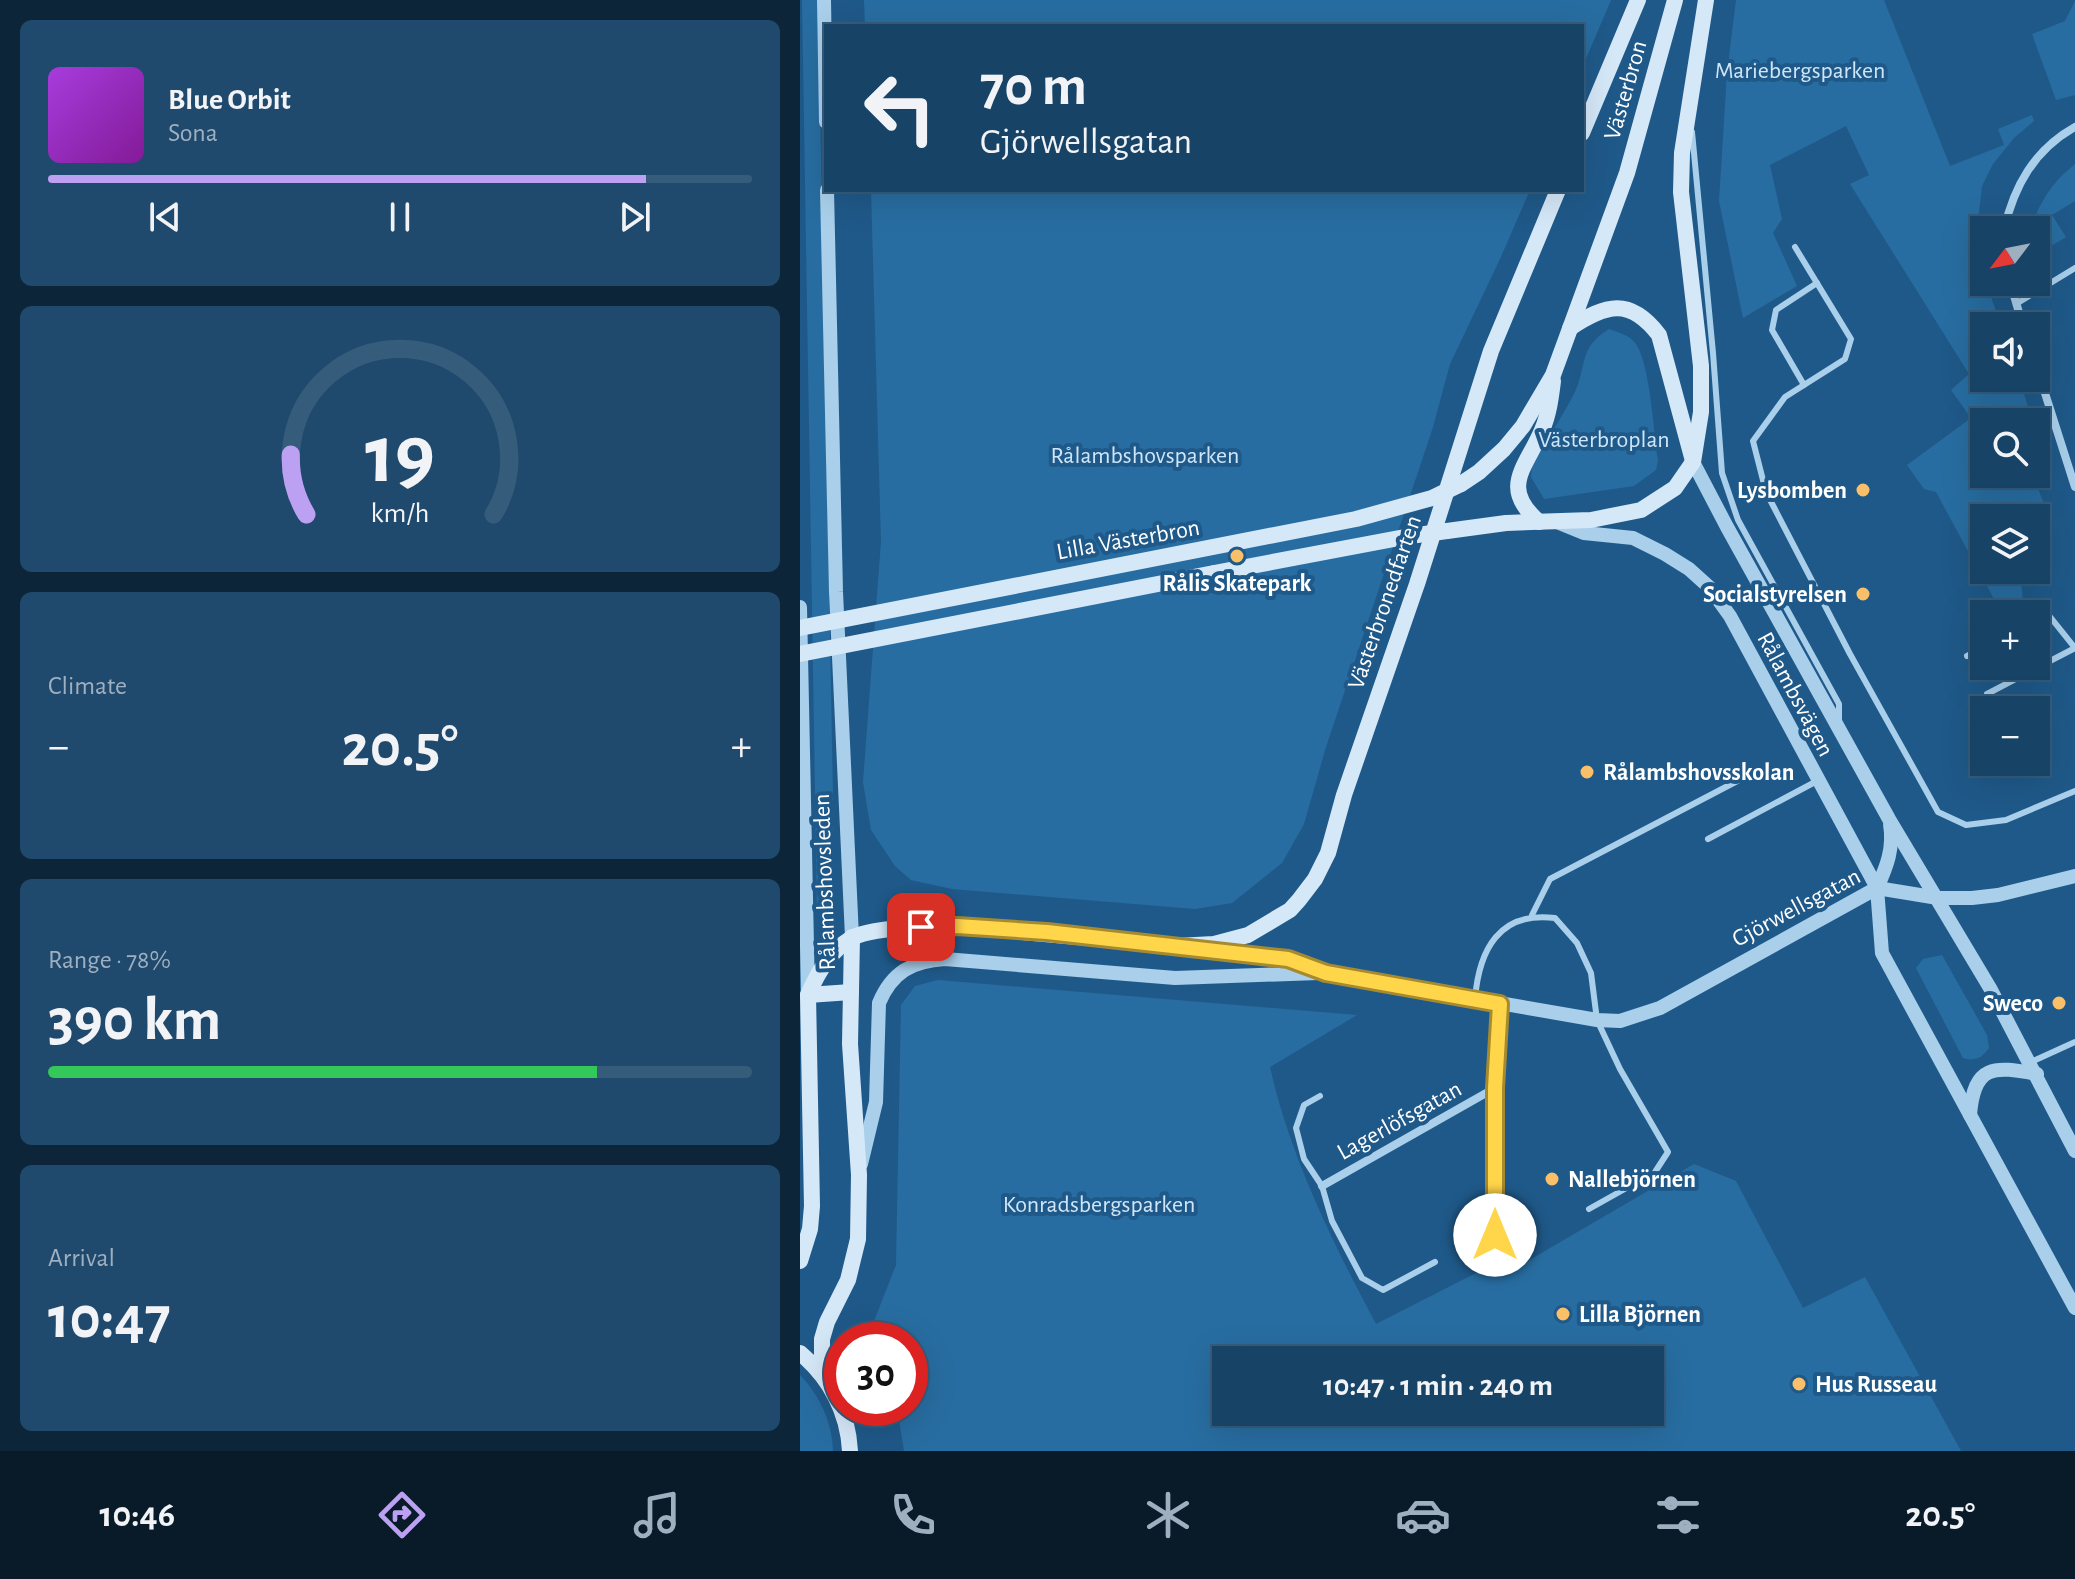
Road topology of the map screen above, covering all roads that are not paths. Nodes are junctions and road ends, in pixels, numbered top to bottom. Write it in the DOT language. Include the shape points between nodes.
graph roads {
  1 [pos="824,0"];
  2 [pos="1638,0"];
  3 [pos="1675,0"];
  4 [pos="1706,0"];
  5 [pos="824,24"];
  6 [pos="1690,107"];
  7 [pos="2075,127"];
  8 [pos="1584,128"];
  9 [pos="827,192"];
  10 [pos="1557,192"];
  11 [pos="2007,216"];
  12 [pos="1795,247"];
  13 [pos="2075,268"];
  14 [pos="1817,283"];
  15 [pos="2014,296"];
  16 [pos="2016,304"];
  17 [pos="2019,312"];
  18 [pos="1570,328"];
  19 [pos="1553,375"];
  20 [pos="1804,385"];
  21 [pos="2045,392"];
  22 [pos="1693,462"];
  23 [pos="2075,487"];
  24 [pos="1539,522"];
  25 [pos="1557,522"];
  26 [pos="800,607"];
  27 [pos="2050,617"];
  28 [pos="800,628"];
  29 [pos="2075,648"];
  30 [pos="800,654"];
  31 [pos="1970,654"];
  32 [pos="1967,656"];
  33 [pos="1987,694"];
  34 [pos="1839,730"];
  35 [pos="1743,778"];
  36 [pos="1817,781"];
  37 [pos="2075,791"];
  38 [pos="1889,819"];
  39 [pos="1708,839"];
  40 [pos="2075,876"];
  41 [pos="1877,888"];
  42 [pos="1938,898"];
  43 [pos="1532,915"];
  44 [pos="852,937"];
  45 [pos="1177,946"];
  46 [pos="1326,973"];
  47 [pos="851,992"];
  48 [pos="804,995"];
  49 [pos="1475,999"];
  50 [pos="1500,1004"];
  51 [pos="1597,1020"];
  52 [pos="2075,1042"];
  53 [pos="2034,1068"];
  54 [pos="805,1071"];
  55 [pos="1495,1088"];
  56 [pos="1320,1096"];
  57 [pos="1970,1115"];
  58 [pos="2075,1151"];
  59 [pos="859,1175"];
  60 [pos="1322,1186"];
  61 [pos="1589,1209"];
  62 [pos="1495,1235"];
  63 [pos="800,1261"];
  64 [pos="1435,1262"];
  65 [pos="2075,1308"];
  66 [pos="800,1353"];
  67 [pos="822,1374"];
  68 [pos="850,1451"];
  1 -- 5 [label="street"];
  2 -- 8 [label="main road"];
  3 -- 18 [label="main road, Västerbron" via="1627,173"];
  4 -- 6 [label="main road"];
  6 -- 22 [label="main road" via="1681,192 1701,366"];
  6 -- 34 [label="lane" via="1722,473 1738,520 1839,704"];
  7 -- 11 [label="street" via="2023,175"];
  9 -- 44 [label="street, Rålambshovsleden" via="836,592"];
  10 -- 45 [label="main road, Västerbronedfarten" via="1491,351 1322,866 1290,910 1248,935"];
  12 -- 14 [label="lane"];
  13 -- 16 [label="lane"];
  14 -- 20 [label="lane" via="1776,310 1772,330"];
  14 -- 20 [label="lane" via="1851,339 1845,359"];
  15 -- 16 [label="street"];
  16 -- 17 [label="street"];
  18 -- 19 [label="main road"];
  18 -- 22 [label="main road" via="1618,307 1649,322 1659,335"];
  19 -- 24 [label="main road" via="1543,428 1517,478 1524,509"];
  19 -- 28 [label="main road, Lilla Västerbron, bridge" via="1504,449 1479,472 1432,498 1356,519"];
  20 -- 37 [label="lane" via="1785,397 1753,441 1766,492 1938,812 1966,825 2006,820"];
  21 -- 23 [label="street"];
  22 -- 25 [label="main road" via="1675,488 1641,510"];
  22 -- 34 [label="street, Rålambsvägen"];
  24 -- 25 [label="main road"];
  24 -- 30 [label="main road, Lilla Västerbron, bridge" via="1363,543"];
  25 -- 36 [label="street, Rålambsvägen" via="1584,533 1633,538 1689,569 1709,587 1730,616"];
  26 -- 48 [label="street, Rålambshovsleden"];
  27 -- 29 [label="lane"];
  29 -- 33 [label="lane"];
  31 -- 32 [label="lane"];
  34 -- 38 [label="street, Rålambsvägen"];
  35 -- 43 [label="lane" via="1550,879"];
  36 -- 39 [label="lane"];
  36 -- 41 [label="street, Rålambsvägen"];
  38 -- 41 [label="street, Rålambsvägen" via="1893,841"];
  38 -- 42 [label="street, Rålambsvägen"];
  40 -- 42 [label="street, Gjörwellsgatan" via="1998,895"];
  41 -- 42 [label="street, Gjörwellsgatan"];
  41 -- 51 [label="street, Gjörwellsgatan" via="1660,1008 1620,1021"];
  41 -- 57 [label="street, Rålambsvägen" via="1882,953"];
  42 -- 53 [label="street, Rålambsvägen"];
  43 -- 49 [label="lane" via="1499,931 1482,956"];
  43 -- 51 [label="lane" via="1555,918 1577,943 1591,973"];
  44 -- 45 [label="main road, Gjörwellsgatan" via="957,926"];
  44 -- 47 [label="main road, Rålambshovsleden"];
  44 -- 48 [label="main road" via="835,951"];
  45 -- 46 [label="street, Gjörwellsgatan" via="1288,959"];
  46 -- 49 [label="street, Gjörwellsgatan"];
  46 -- 59 [label="street, Gjörwellsgatan" via="1175,978 926,960 907,966 879,1003 876,1102"];
  47 -- 48 [label="main road"];
  47 -- 59 [label="main road, Rålambshovsleden"];
  48 -- 54 [label="main road, Rålambshovsleden"];
  49 -- 50 [label="street, Gjörwellsgatan"];
  50 -- 51 [label="street, Gjörwellsgatan"];
  50 -- 55 [label="street, Lagerlöfsgatan"];
  51 -- 61 [label="lane" via="1668,1152 1655,1172"];
  52 -- 53 [label="lane"];
  53 -- 57 [label="street" via="1985,1075 1974,1089"];
  53 -- 58 [label="street, Rålambsvägen"];
  54 -- 63 [label="main road, Rålambshovsleden" via="812,1206"];
  55 -- 60 [label="street, Lagerlöfsgatan"];
  55 -- 62 [label="street, Lagerlöfsgatan"];
  56 -- 60 [label="lane" via="1304,1105 1296,1128 1304,1159"];
  57 -- 65 [label="street, Rålambsvägen"];
  59 -- 67 [label="main road, Rålambshovsleden" via="855,1260 822,1339"];
  60 -- 64 [label="lane" via="1332,1221 1362,1278 1383,1290"];
  66 -- 67 [label="main road"];
  67 -- 68 [label="main road" via="843,1413"];
}
